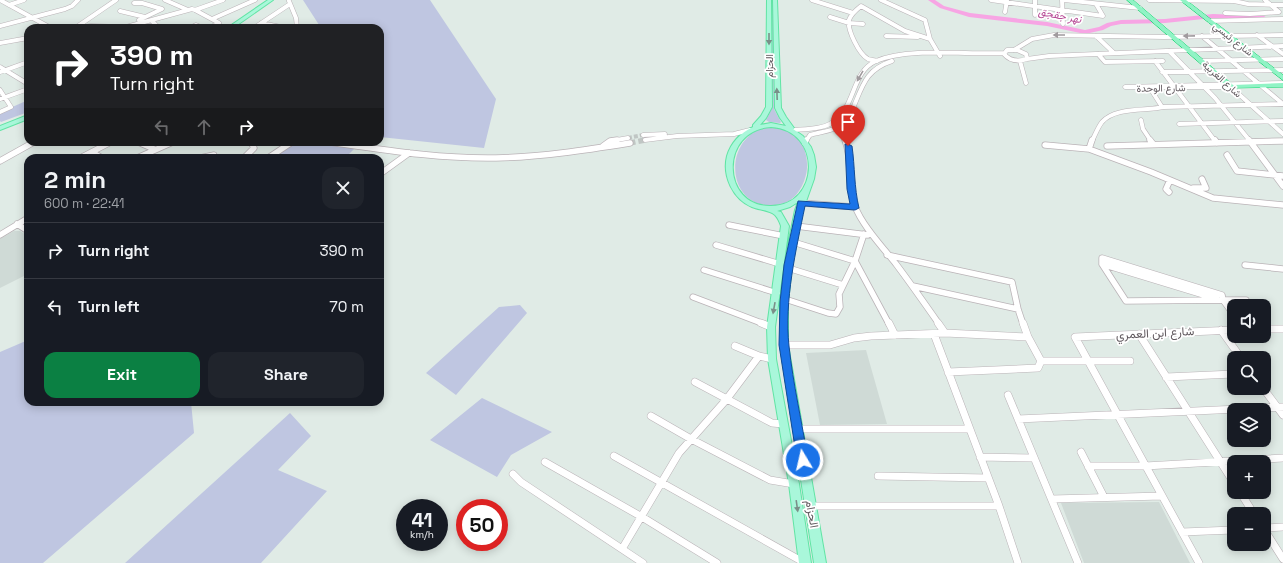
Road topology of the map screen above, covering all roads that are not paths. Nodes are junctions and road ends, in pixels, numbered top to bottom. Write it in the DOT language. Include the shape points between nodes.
graph roads {
  1 [pos="24,0"];
  2 [pos="78,0"];
  3 [pos="116,0"];
  4 [pos="165,0"];
  5 [pos="223,0"];
  6 [pos="255,0"];
  7 [pos="271,0"];
  8 [pos="769,0"];
  9 [pos="775,0"];
  10 [pos="812,0"];
  11 [pos="881,0"];
  12 [pos="991,0"];
  13 [pos="1035,0"];
  14 [pos="1063,0"];
  15 [pos="1130,0"];
  16 [pos="1149,0"];
  17 [pos="1183,0"];
  18 [pos="1265,0"];
  19 [pos="3,1"];
  20 [pos="1007,1"];
  21 [pos="290,2"];
  22 [pos="134,3"];
  23 [pos="1096,4"];
  24 [pos="9,5"];
  25 [pos="1272,5"];
  26 [pos="1283,5"];
  27 [pos="1035,7"];
  28 [pos="1140,8"];
  29 [pos="188,10"];
  30 [pos="195,10"];
  31 [pos="120,11"];
  32 [pos="1062,11"];
  33 [pos="1005,12"];
  34 [pos="853,13"];
  35 [pos="1225,13"];
  36 [pos="1035,15"];
  37 [pos="145,17"];
  38 [pos="830,17"];
  39 [pos="32,18"];
  40 [pos="212,19"];
  41 [pos="1283,19"];
  42 [pos="1208,20"];
  43 [pos="152,21"];
  44 [pos="261,23"];
  45 [pos="849,23"];
  46 [pos="43,24"];
  47 [pos="80,24"];
  48 [pos="141,24"];
  49 [pos="155,24"];
  50 [pos="217,24"];
  51 [pos="236,24"];
  52 [pos="266,24"];
  53 [pos="297,24"];
  54 [pos="863,24"];
  55 [pos="1063,24"];
  56 [pos="0,26"];
  57 [pos="1257,35"];
  58 [pos="1283,35"];
  59 [pos="886,36"];
  60 [pos="1096,36"];
  61 [pos="1202,36"];
  62 [pos="1228,36"];
  63 [pos="920,37"];
  64 [pos="1174,37"];
  65 [pos="906,38"];
  66 [pos="930,38"];
  67 [pos="24,39"];
  68 [pos="900,41"];
  69 [pos="0,43"];
  70 [pos="1272,46"];
  71 [pos="1283,46"];
  72 [pos="1242,47"];
  73 [pos="1217,49"];
  74 [pos="1014,50"];
  75 [pos="1188,50"];
  76 [pos="1169,51"];
  77 [pos="1024,53"];
  78 [pos="1114,53"];
  79 [pos="1098,54"];
  80 [pos="1283,54"];
  81 [pos="1005,55"];
  82 [pos="940,56"];
  83 [pos="1049,56"];
  84 [pos="1027,58"];
  85 [pos="1258,59"];
  86 [pos="1283,59"];
  87 [pos="1231,60"];
  88 [pos="876,61"];
  89 [pos="1020,61"];
  90 [pos="1155,61"];
  91 [pos="1163,61"];
  92 [pos="1201,61"];
  93 [pos="24,63"];
  94 [pos="0,67"];
  95 [pos="6,70"];
  96 [pos="1243,70"];
  97 [pos="1272,70"];
  98 [pos="1283,70"];
  99 [pos="1213,71"];
  100 [pos="0,72"];
  101 [pos="1162,72"];
  102 [pos="1192,72"];
  103 [pos="1283,78"];
  104 [pos="24,81"];
  105 [pos="1026,83"];
  106 [pos="1283,84"];
  107 [pos="1260,85"];
  108 [pos="1174,86"];
  109 [pos="1203,86"];
  110 [pos="1229,86"];
  111 [pos="1150,88"];
  112 [pos="0,90"];
  113 [pos="24,90"];
  114 [pos="2,98"];
  115 [pos="1283,104"];
  116 [pos="1251,105"];
  117 [pos="1221,106"];
  118 [pos="1162,107"];
  119 [pos="1191,107"];
  120 [pos="0,112"];
  121 [pos="24,118"];
  122 [pos="1141,120"];
  123 [pos="1269,121"];
  124 [pos="1283,121"];
  125 [pos="1234,122"];
  126 [pos="1202,123"];
  127 [pos="1179,124"];
  128 [pos="842,125"];
  129 [pos="0,127"];
  130 [pos="752,129"];
  131 [pos="793,129"];
  132 [pos="728,134"];
  133 [pos="1283,134"];
  134 [pos="644,138"];
  135 [pos="629,140"];
  136 [pos="1283,141"];
  137 [pos="1250,142"];
  138 [pos="805,143"];
  139 [pos="1217,143"];
  140 [pos="1153,144"];
  141 [pos="1045,145"];
  142 [pos="27,146"];
  143 [pos="103,146"];
  144 [pos="146,146"];
  145 [pos="164,146"];
  146 [pos="253,146"];
  147 [pos="286,146"];
  148 [pos="358,146"];
  149 [pos="736,146"];
  150 [pos="1107,146"];
  151 [pos="1089,149"];
  152 [pos="154,150"];
  153 [pos="92,152"];
  154 [pos="409,153"];
  155 [pos="88,154"];
  156 [pos="95,154"];
  157 [pos="146,154"];
  158 [pos="248,154"];
  159 [pos="274,154"];
  160 [pos="1227,156"];
  161 [pos="0,161"];
  162 [pos="384,171"];
  163 [pos="1276,176"];
  164 [pos="1283,176"];
  165 [pos="1202,179"];
  166 [pos="1170,180"];
  167 [pos="809,182"];
  168 [pos="1283,186"];
  169 [pos="1187,187"];
  170 [pos="1169,192"];
  171 [pos="801,203"];
  172 [pos="1283,205"];
  173 [pos="855,208"];
  174 [pos="767,209"];
  175 [pos="24,220"];
  176 [pos="17,224"];
  177 [pos="729,225"];
  178 [pos="796,226"];
  179 [pos="24,228"];
  180 [pos="864,234"];
  181 [pos="0,235"];
  182 [pos="784,236"];
  183 [pos="873,236"];
  184 [pos="793,242"];
  185 [pos="716,245"];
  186 [pos="887,255"];
  187 [pos="855,261"];
  188 [pos="1245,264"];
  189 [pos="784,266"];
  190 [pos="1283,269"];
  191 [pos="704,270"];
  192 [pos="843,285"];
  193 [pos="913,286"];
  194 [pos="777,293"];
  195 [pos="693,297"];
  196 [pos="785,299"];
  197 [pos="1223,301"];
  198 [pos="1227,301"];
  199 [pos="1227,306"];
  200 [pos="1018,309"];
  201 [pos="771,327"];
  202 [pos="1271,329"];
  203 [pos="1283,329"];
  204 [pos="1221,330"];
  205 [pos="1227,330"];
  206 [pos="945,333"];
  207 [pos="934,334"];
  208 [pos="1139,334"];
  209 [pos="895,335"];
  210 [pos="1028,337"];
  211 [pos="784,345"];
  212 [pos="735,346"];
  213 [pos="1236,351"];
  214 [pos="759,356"];
  215 [pos="772,359"];
  216 [pos="1041,361"];
  217 [pos="1088,361"];
  218 [pos="1130,361"];
  219 [pos="948,372"];
  220 [pos="1227,374"];
  221 [pos="1166,376"];
  222 [pos="695,382"];
  223 [pos="1269,395"];
  224 [pos="1008,396"];
  225 [pos="726,400"];
  226 [pos="1280,407"];
  227 [pos="1188,411"];
  228 [pos="1118,415"];
  229 [pos="1283,415"];
  230 [pos="651,416"];
  231 [pos="1018,419"];
  232 [pos="783,424"];
  233 [pos="798,429"];
  234 [pos="970,429"];
  235 [pos="691,439"];
  236 [pos="1081,452"];
  237 [pos="614,456"];
  238 [pos="980,457"];
  239 [pos="1034,458"];
  240 [pos="1283,458"];
  241 [pos="1220,461"];
  242 [pos="545,462"];
  243 [pos="1088,466"];
  244 [pos="1146,466"];
  245 [pos="1227,472"];
  246 [pos="513,474"];
  247 [pos="878,476"];
  248 [pos="988,478"];
  249 [pos="662,481"];
  250 [pos="794,484"];
  251 [pos="1162,496"];
  252 [pos="1104,497"];
  253 [pos="1052,499"];
  254 [pos="810,506"];
  255 [pos="999,506"];
  256 [pos="642,517"];
  257 [pos="1283,527"];
  258 [pos="1271,528"];
  259 [pos="1227,530"];
  260 [pos="1182,532"];
  261 [pos="1271,540"];
  262 [pos="622,549"];
  263 [pos="1283,559"];
  264 [pos="643,563"];
  265 [pos="717,563"];
  266 [pos="805,563"];
  267 [pos="820,563"];
  268 [pos="1018,563"];
  269 [pos="1078,563"];
  270 [pos="1199,563"];
  1 -- 24 [label="street"];
  2 -- 39 [label="street" via="70,8"];
  3 -- 47 [label="street"];
  4 -- 29 [label="street"];
  5 -- 30 [label="street"];
  6 -- 40 [label="street"];
  7 -- 51 [label="main road"];
  8 -- 130 [label="main road, الحزام, one-way" via="769,107 762,120"];
  131 -- 9 [label="main road, الحزام, one-way" via="782,118 778,108"];
  10 -- 34 [label="street"];
  11 -- 66 [label="street" via="925,20"];
  12 -- 20 [label="street"];
  13 -- 27 [label="street"];
  14 -- 23 [label="street"];
  14 -- 32 [label="street"];
  15 -- 28 [label="highway, شارع الغربية"];
  16 -- 17 [label="street"];
  17 -- 25 [label="street"];
  17 -- 42 [label="highway, شارع رئيسي"];
  18 -- 25 [label="street"];
  19 -- 24 [label="street"];
  20 -- 27 [label="street"];
  20 -- 33 [label="street"];
  21 -- 44 [label="street"];
  21 -- 53 [label="street"];
  22 -- 37 [label="street" via="162,10"];
  23 -- 28 [label="street"];
  23 -- 32 [label="street" via="1103,16"];
  24 -- 39 [label="street"];
  25 -- 26 [label="street"];
  25 -- 35 [label="street" via="1279,12"];
  27 -- 32 [label="street"];
  27 -- 36 [label="street"];
  28 -- 64 [label="highway, شارع الغربية"];
  29 -- 30 [label="street"];
  29 -- 43 [label="street"];
  30 -- 40 [label="street"];
  31 -- 37 [label="street"];
  32 -- 55 [label="street"];
  34 -- 45 [label="street"];
  34 -- 63 [label="street" via="860,6 866,8"];
  37 -- 48 [label="street" via="139,20"];
  38 -- 45 [label="street"];
  39 -- 46 [label="street"];
  39 -- 56 [label="street"];
  40 -- 50 [label="street" via="219,23"];
  41 -- 42 [label="street"];
  42 -- 62 [label="highway, شارع رئيسي"];
  43 -- 48 [label="street"];
  43 -- 49 [label="street"];
  44 -- 52 [label="street"];
  45 -- 54 [label="street"];
  45 -- 88 [label="street" via="851,35 861,52 868,59"];
  57 -- 58 [label="street"];
  57 -- 62 [label="street"];
  57 -- 70 [label="street"];
  59 -- 65 [label="street"];
  60 -- 64 [label="street"];
  60 -- 74 [label="street, one-way" via="1044,36 1032,39"];
  60 -- 78 [label="street"];
  61 -- 62 [label="street"];
  61 -- 64 [label="street, one-way"];
  61 -- 73 [label="street"];
  62 -- 72 [label="highway, شارع رئيسي"];
  63 -- 65 [label="street"];
  63 -- 66 [label="street"];
  64 -- 75 [label="highway, شارع الغربية"];
  65 -- 68 [label="street"];
  66 -- 82 [label="street"];
  67 -- 69 [label="street"];
  70 -- 71 [label="street"];
  70 -- 72 [label="street"];
  70 -- 80 [label="street"];
  72 -- 73 [label="street"];
  72 -- 85 [label="highway, شارع رئيسي"];
  73 -- 75 [label="street"];
  73 -- 87 [label="street"];
  74 -- 77 [label="street"];
  74 -- 81 [label="street" via="1007,50"];
  75 -- 76 [label="street"];
  75 -- 92 [label="highway, شارع الغربية"];
  76 -- 78 [label="street"];
  76 -- 102 [label="street"];
  77 -- 83 [label="street"];
  77 -- 84 [label="street"];
  78 -- 79 [label="street"];
  79 -- 83 [label="street"];
  79 -- 90 [label="street" via="1105,62"];
  81 -- 82 [label="street"];
  81 -- 89 [label="street"];
  82 -- 88 [label="street" via="898,56"];
  82 -- 128 [label="street" via="897,60 876,67 867,77 851,114"];
  83 -- 84 [label="street"];
  84 -- 89 [label="street"];
  85 -- 86 [label="street"];
  85 -- 87 [label="street"];
  85 -- 97 [label="highway, شارع رئيسي"];
  87 -- 92 [label="street"];
  87 -- 96 [label="street"];
  88 -- 131 [label="street, one-way" via="864,70 843,114 837,120 828,125"];
  89 -- 105 [label="street"];
  90 -- 91 [label="street"];
  90 -- 101 [label="street"];
  92 -- 99 [label="highway, شارع الغربية"];
  93 -- 95 [label="street"];
  94 -- 95 [label="street"];
  95 -- 100 [label="street"];
  95 -- 104 [label="street"];
  96 -- 97 [label="street"];
  96 -- 99 [label="street"];
  96 -- 107 [label="street"];
  97 -- 98 [label="street"];
  97 -- 103 [label="highway, شارع رئيسي"];
  99 -- 102 [label="street"];
  99 -- 110 [label="highway, شارع الغربية"];
  101 -- 102 [label="street"];
  101 -- 108 [label="street"];
  102 -- 109 [label="street"];
  106 -- 107 [label="highway, شارع الوحدة"];
  107 -- 110 [label="highway, شارع الوحدة"];
  107 -- 115 [label="street"];
  108 -- 109 [label="street, شارع الوحدة"];
  108 -- 111 [label="street, شارع الوحدة"];
  108 -- 111 [label="street, شارع الوحدة" via="1125,87"];
  108 -- 119 [label="street"];
  109 -- 110 [label="street, شارع الوحدة"];
  109 -- 117 [label="street"];
  110 -- 116 [label="street, شارع الغربية"];
  111 -- 118 [label="street"];
  112 -- 114 [label="street"];
  113 -- 114 [label="street"];
  114 -- 120 [label="street" via="11,106"];
  115 -- 116 [label="street"];
  116 -- 117 [label="street"];
  116 -- 123 [label="street, شارع الغربية"];
  117 -- 119 [label="street"];
  117 -- 125 [label="street"];
  118 -- 119 [label="street"];
  118 -- 151 [label="street" via="1116,112 1102,122"];
  119 -- 126 [label="street"];
  121 -- 129 [label="main road"];
  122 -- 140 [label="street" via="1143,129"];
  123 -- 124 [label="street"];
  123 -- 125 [label="street"];
  123 -- 133 [label="street, شارع الغربية"];
  125 -- 126 [label="street"];
  125 -- 137 [label="street"];
  126 -- 127 [label="street"];
  126 -- 139 [label="street"];
  128 -- 138 [label="street" via="810,135"];
  128 -- 173 [label="street" via="849,150 851,189"];
  130 -- 131 [label="main road" via="762,124 772,124"];
  130 -- 132 [label="street"];
  130 -- 149 [label="main road"];
  131 -- 138 [label="main road"];
  132 -- 134 [label="street"];
  132 -- 149 [label="street" via="734,136"];
  135 -- 154 [label="street" via="601,147 519,156 475,158"];
  136 -- 137 [label="street"];
  137 -- 139 [label="street"];
  137 -- 163 [label="street"];
  138 -- 167 [label="main road" via="811,158 812,171"];
  139 -- 140 [label="street"];
  140 -- 150 [label="street"];
  141 -- 151 [label="street"];
  142 -- 161 [label="street"];
  143 -- 153 [label="street"];
  144 -- 152 [label="street"];
  145 -- 152 [label="street"];
  146 -- 158 [label="street"];
  147 -- 159 [label="street"];
  148 -- 154 [label="street"];
  149 -- 174 [label="main road" via="731,157 730,169 737,190 747,202"];
  151 -- 166 [label="street"];
  152 -- 157 [label="street"];
  153 -- 155 [label="street"];
  153 -- 156 [label="street"];
  154 -- 162 [label="street"];
  160 -- 163 [label="street" via="1237,171"];
  163 -- 164 [label="street"];
  163 -- 168 [label="street"];
  165 -- 169 [label="street" via="1206,188"];
  166 -- 169 [label="street"];
  166 -- 170 [label="street" via="1166,190"];
  167 -- 171 [label="main road, الحزام"];
  167 -- 174 [label="main road" via="799,198 791,204 780,209"];
  169 -- 172 [label="street" via="1213,198"];
  171 -- 173 [label="street"];
  171 -- 178 [label="main road, الحزام"];
  173 -- 183 [label="street"];
  174 -- 182 [label="main road, الحزام" via="778,214 782,220 785,226"];
  175 -- 176 [label="street"];
  176 -- 179 [label="street"];
  176 -- 181 [label="street"];
  177 -- 182 [label="street"];
  178 -- 180 [label="street"];
  178 -- 184 [label="main road, الحزام"];
  180 -- 183 [label="street"];
  180 -- 187 [label="street"];
  182 -- 189 [label="main road, الحزام"];
  183 -- 186 [label="street"];
  184 -- 187 [label="street"];
  184 -- 189 [label="main road, الحزام"];
  185 -- 189 [label="street"];
  186 -- 193 [label="street"];
  186 -- 200 [label="street" via="1012,282"];
  187 -- 192 [label="street"];
  187 -- 209 [label="street"];
  188 -- 190 [label="street"];
  189 -- 192 [label="street"];
  189 -- 194 [label="main road, الحزام"];
  189 -- 196 [label="main road, الحزام"];
  191 -- 194 [label="street"];
  192 -- 196 [label="street" via="839,294 840,307 836,314"];
  193 -- 200 [label="street"];
  193 -- 206 [label="street"];
  194 -- 201 [label="main road, الحزام, one-way"];
  195 -- 201 [label="street"];
  196 -- 211 [label="main road, الحزام"];
  197 -- 197 [label="street" via="1126,301 1102,264 1222,295"];
  197 -- 198 [label="street"];
  197 -- 199 [label="street"];
  200 -- 210 [label="street"];
  201 -- 215 [label="main road, الحزام"];
  202 -- 203 [label="street"];
  204 -- 205 [label="street, شارع ابن العمري"];
  204 -- 208 [label="street, شارع ابن العمري"];
  204 -- 213 [label="street"];
  206 -- 207 [label="street"];
  206 -- 210 [label="street"];
  207 -- 209 [label="street"];
  207 -- 219 [label="street"];
  208 -- 217 [label="street, شارع ابن العمري" via="1076,337"];
  208 -- 221 [label="street"];
  209 -- 211 [label="street" via="854,338 830,346"];
  210 -- 216 [label="street"];
  211 -- 233 [label="main road, الحزام"];
  212 -- 214 [label="street"];
  214 -- 215 [label="street"];
  214 -- 225 [label="street"];
  215 -- 232 [label="main road, الحزام"];
  216 -- 217 [label="street"];
  216 -- 219 [label="street" via="1038,368"];
  217 -- 218 [label="street"];
  217 -- 228 [label="street"];
  219 -- 234 [label="street"];
  220 -- 221 [label="street"];
  221 -- 227 [label="street"];
  222 -- 225 [label="street"];
  223 -- 226 [label="street"];
  224 -- 231 [label="street"];
  225 -- 232 [label="street" via="772,423"];
  225 -- 235 [label="street"];
  226 -- 227 [label="street"];
  226 -- 229 [label="street"];
  227 -- 228 [label="street"];
  227 -- 241 [label="street"];
  228 -- 231 [label="street"];
  228 -- 244 [label="street"];
  230 -- 235 [label="street"];
  231 -- 239 [label="street"];
  232 -- 250 [label="main road, الحزام"];
  233 -- 234 [label="street"];
  233 -- 254 [label="main road, الحزام"];
  234 -- 238 [label="street"];
  235 -- 249 [label="street"];
  235 -- 250 [label="street" via="770,480 781,484"];
  236 -- 243 [label="street"];
  237 -- 249 [label="street"];
  238 -- 239 [label="street"];
  238 -- 248 [label="street"];
  239 -- 253 [label="street"];
  240 -- 241 [label="street"];
  241 -- 244 [label="street"];
  241 -- 245 [label="street"];
  242 -- 256 [label="street"];
  243 -- 244 [label="street"];
  243 -- 252 [label="street"];
  244 -- 251 [label="street"];
  246 -- 262 [label="street" via="521,482"];
  247 -- 248 [label="street"];
  248 -- 255 [label="street"];
  249 -- 256 [label="street"];
  249 -- 266 [label="street"];
  250 -- 266 [label="main road, الحزام, one-way"];
  251 -- 252 [label="street"];
  251 -- 260 [label="street"];
  252 -- 253 [label="street"];
  253 -- 269 [label="street"];
  254 -- 255 [label="street"];
  254 -- 267 [label="main road, الحزام"];
  255 -- 268 [label="street"];
  256 -- 262 [label="street"];
  256 -- 265 [label="street"];
  257 -- 258 [label="street"];
  259 -- 260 [label="street"];
  260 -- 270 [label="street"];
  261 -- 263 [label="street"];
  262 -- 264 [label="street"];
}
